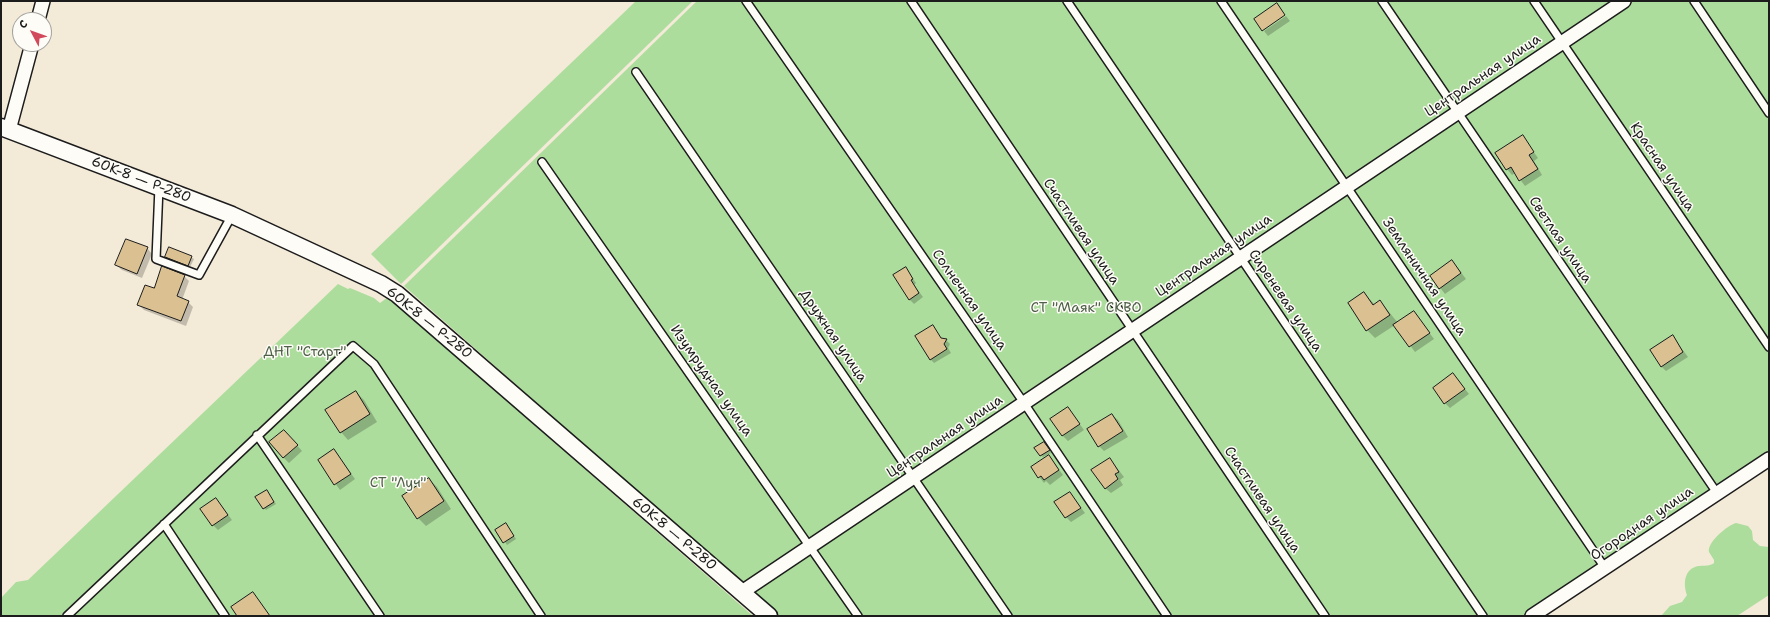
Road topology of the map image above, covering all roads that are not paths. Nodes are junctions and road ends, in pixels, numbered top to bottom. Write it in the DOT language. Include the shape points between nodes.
graph roads {
  1 [pos="43,1"];
  2 [pos="746,1"];
  3 [pos="911,1"];
  4 [pos="1067,1"];
  5 [pos="1221,1"];
  6 [pos="1382,1"];
  7 [pos="1534,1"];
  8 [pos="1624,1"];
  9 [pos="1694,1"];
  10 [pos="40,12"];
  11 [pos="1562,42"];
  12 [pos="29,52"];
  13 [pos="636,72"];
  14 [pos="1458,112"];
  15 [pos="1769,113"];
  16 [pos="5,129"];
  17 [pos="542,162"];
  18 [pos="159,187"];
  19 [pos="1346,187"];
  20 [pos="232,215"];
  21 [pos="1240,258"];
  22 [pos="1132,330"];
  23 [pos="1769,347"];
  24 [pos="1024,403"];
  25 [pos="257,436"];
  26 [pos="1769,459"];
  27 [pos="914,477"];
  28 [pos="1717,493"];
  29 [pos="164,524"];
  30 [pos="810,546"];
  31 [pos="1605,568"];
  32 [pos="742,592"];
  33 [pos="69,615"];
  34 [pos="225,616"];
  35 [pos="380,616"];
  36 [pos="541,616"];
  37 [pos="769,616"];
  38 [pos="858,616"];
  39 [pos="1008,616"];
  40 [pos="1167,616"];
  41 [pos="1325,616"];
  42 [pos="1483,616"];
  43 [pos="1532,616"];
  1 -- 10 [label="street"];
  2 -- 24 [label="lane, Солнечная улица"];
  3 -- 22 [label="lane, Счастливая улица"];
  4 -- 21 [label="lane, Сиреневая улица"];
  5 -- 19 [label="lane, Земляничная улица"];
  6 -- 14 [label="lane, Светлая улица"];
  7 -- 11 [label="lane, Красная улица"];
  8 -- 11 [label="street, Центральная улица"];
  9 -- 15 [label="lane"];
  11 -- 14 [label="street, Центральная улица"];
  11 -- 23 [label="lane, Красная улица"];
  12 -- 16 [label="street"];
  13 -- 27 [label="lane, Дружная улица"];
  14 -- 19 [label="street, Центральная улица"];
  14 -- 28 [label="lane, Светлая улица"];
  16 -- 18 [label="street, 60К-8 — Р-280"];
  17 -- 30 [label="lane, Изумрудная улица"];
  18 -- 20 [label="street, 60К-8 — Р-280"];
  18 -- 20 [label="lane" via="156,259 199,275"];
  19 -- 21 [label="street, Центральная улица"];
  19 -- 31 [label="lane, Земляничная улица"];
  20 -- 32 [label="street, 60К-8 — Р-280" via="381,284 397,294"];
  21 -- 22 [label="street, Центральная улица"];
  21 -- 42 [label="lane, Сиреневая улица"];
  22 -- 24 [label="street, Центральная улица"];
  22 -- 41 [label="lane, Счастливая улица"];
  24 -- 27 [label="street, Центральная улица"];
  24 -- 40 [label="lane, Солнечная улица"];
  25 -- 29 [label="lane"];
  25 -- 35 [label="lane"];
  25 -- 36 [label="lane" via="353,346 374,364"];
  26 -- 28 [label="street, Огородная улица"];
  27 -- 30 [label="street, Центральная улица"];
  27 -- 39 [label="lane, Дружная улица"];
  28 -- 31 [label="street, Огородная улица"];
  29 -- 33 [label="lane"];
  29 -- 34 [label="lane"];
  30 -- 32 [label="street, Центральная улица"];
  30 -- 38 [label="lane, Изумрудная улица"];
  31 -- 43 [label="street, Огородная улица"];
  32 -- 37 [label="street, 60К-8 — Р-280"];
}
